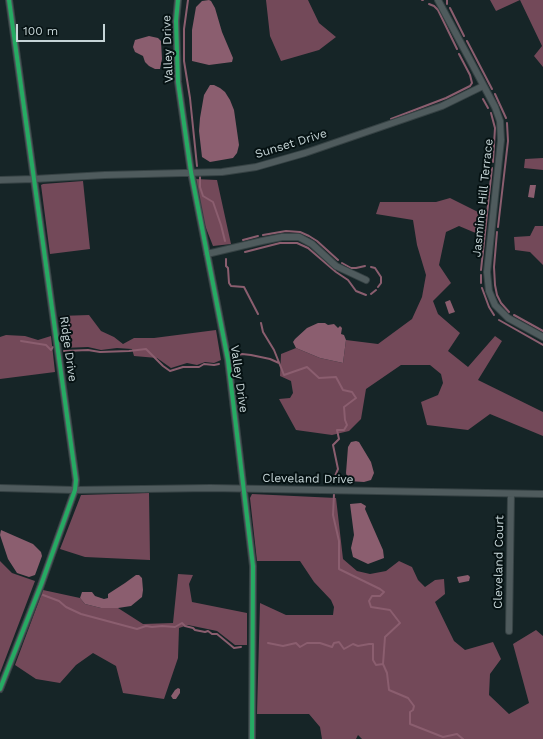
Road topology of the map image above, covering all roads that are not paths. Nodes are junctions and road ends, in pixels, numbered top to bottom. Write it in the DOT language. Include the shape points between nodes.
graph roads {
  1 [pos="9,0"];
  2 [pos="178,0"];
  3 [pos="438,0"];
  4 [pos="484,86"];
  5 [pos="191,172"];
  6 [pos="34,179"];
  7 [pos="0,180"];
  8 [pos="207,254"];
  9 [pos="366,280"];
  10 [pos="543,337"];
  11 [pos="0,488"];
  12 [pos="244,488"];
  13 [pos="75,490"];
  14 [pos="511,494"];
  15 [pos="543,494"];
  16 [pos="509,631"];
  17 [pos="0,689"];
  18 [pos="252,739"];
  1 -- 6 [label="street, Ridge Drive"];
  2 -- 5 [label="street, Valley Drive" via="177,61"];
  3 -- 4 [label="street, Jasmine Hill Terrace"];
  4 -- 5 [label="street, Sunset Drive" via="442,106 304,154 222,172"];
  4 -- 10 [label="street, Jasmine Hill Terrace" via="495,107 501,129 487,272 489,291 495,304 508,318"];
  5 -- 6 [label="street, Sunset Drive"];
  5 -- 8 [label="street, Valley Drive"];
  6 -- 7 [label="street, Sunset Drive"];
  6 -- 13 [label="street, Ridge Drive" via="76,480"];
  8 -- 9 [label="street" via="282,237 299,237 312,244 336,266"];
  8 -- 12 [label="street, Valley Drive" via="228,360"];
  11 -- 13 [label="street, Cleveland Drive"];
  12 -- 13 [label="street, Cleveland Drive"];
  12 -- 14 [label="street, Cleveland Drive"];
  12 -- 18 [label="street, Valley Drive" via="253,566"];
  13 -- 17 [label="street, Ridge Drive"];
  14 -- 15 [label="street, Cleveland Drive"];
  14 -- 16 [label="street, Cleveland Court"];
}
